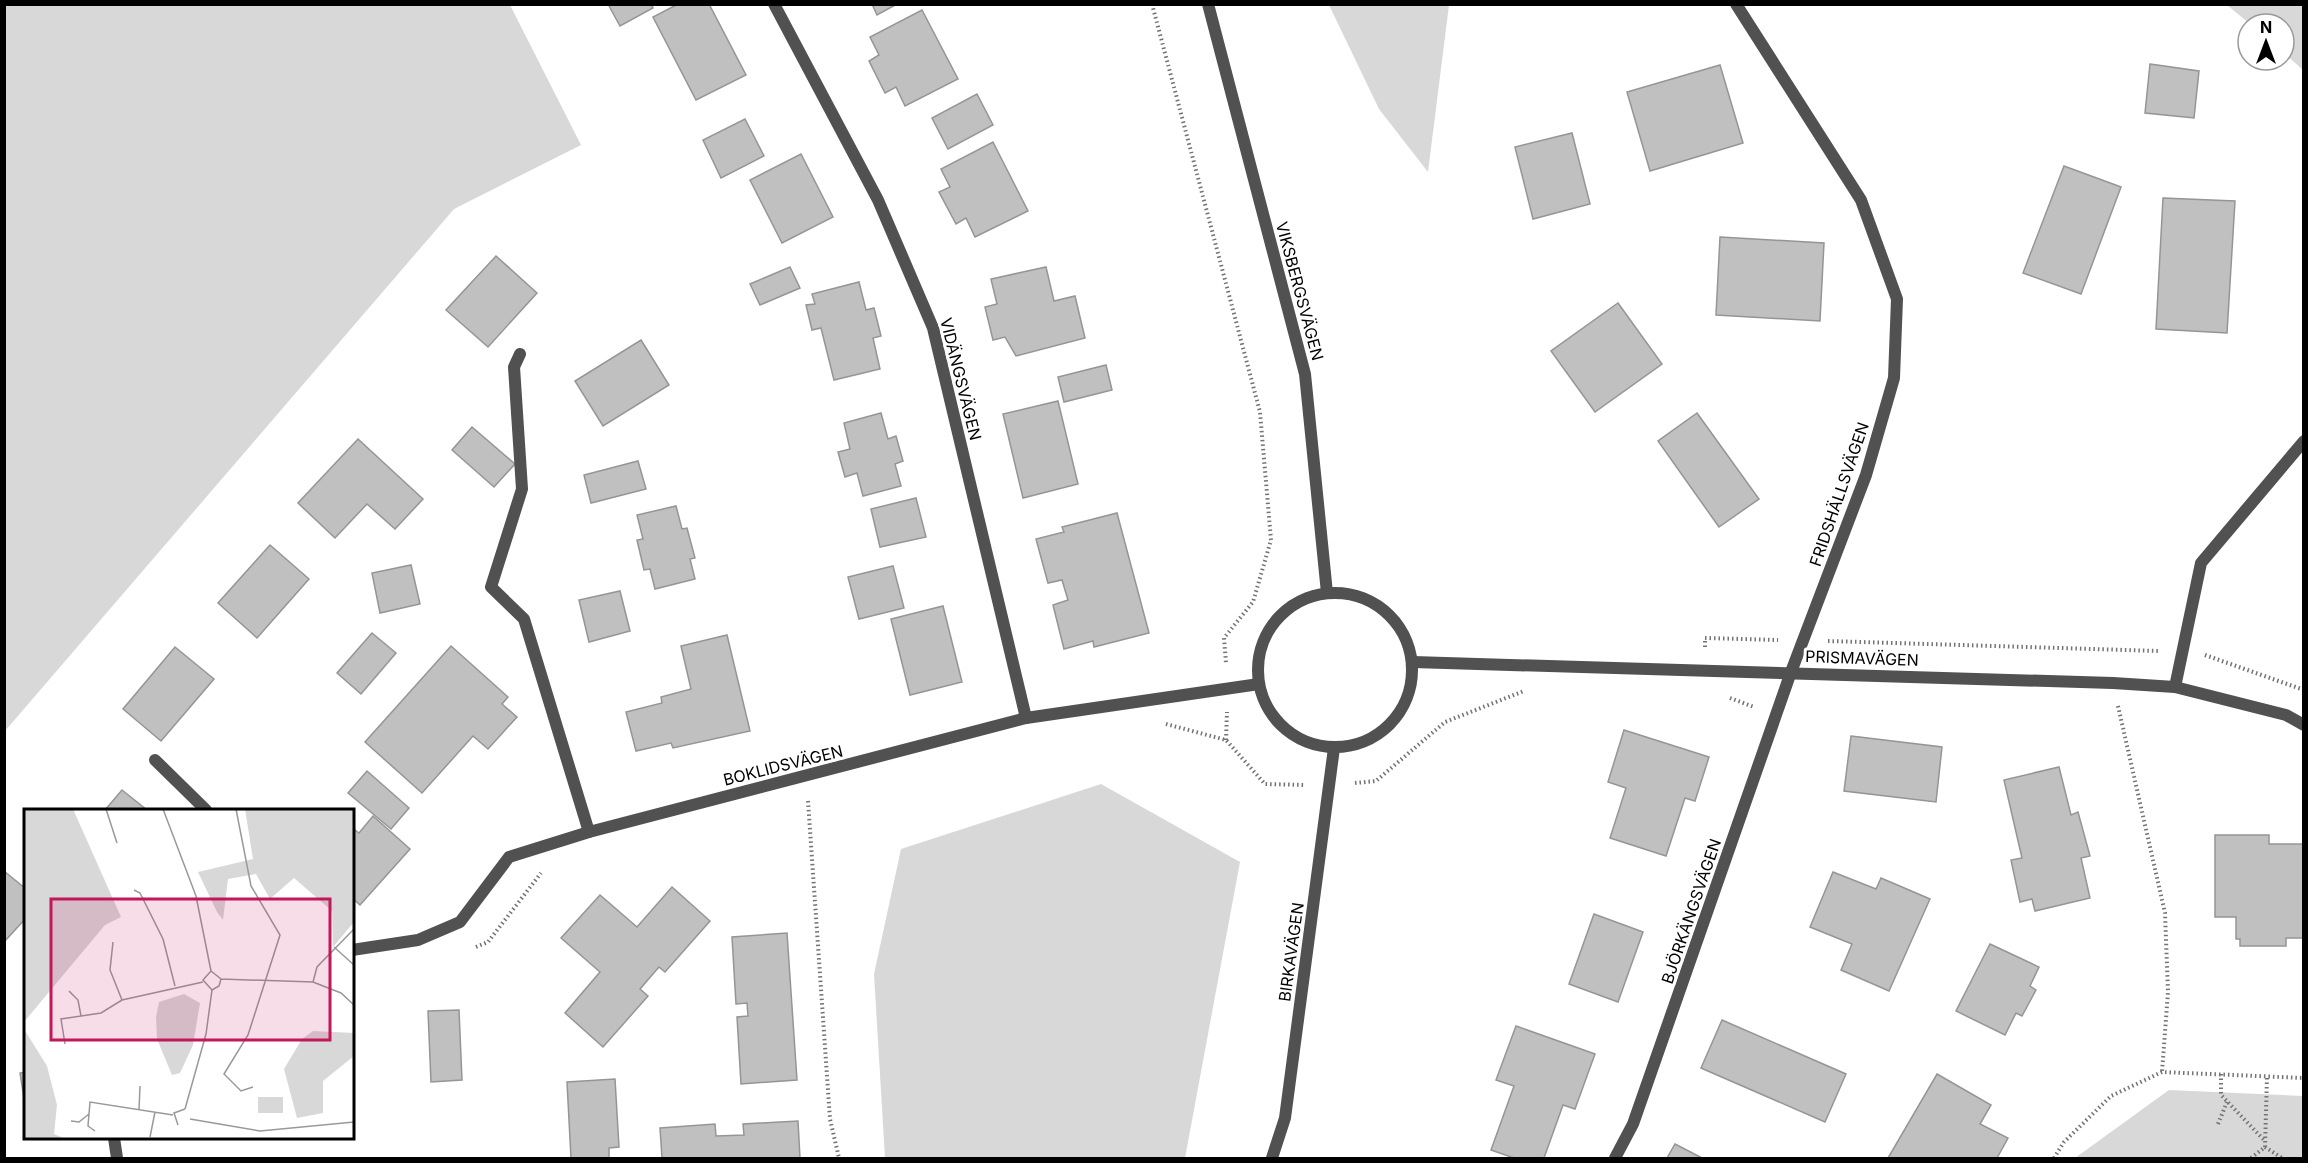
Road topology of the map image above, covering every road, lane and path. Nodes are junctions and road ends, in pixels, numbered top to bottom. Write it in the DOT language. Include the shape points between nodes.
graph roads {
  1 [pos="774,4"];
  2 [pos="1152,4"];
  3 [pos="1208,4"];
  4 [pos="1736,4"];
  5 [pos="520,354"];
  6 [pos="2304,441"];
  7 [pos="1327,592"];
  8 [pos="1803,641"];
  9 [pos="2182,652"];
  10 [pos="1413,662"];
  11 [pos="1703,669"];
  12 [pos="1791,672"];
  13 [pos="2113,683"];
  14 [pos="1259,684"];
  15 [pos="2175,687"];
  16 [pos="1228,689"];
  17 [pos="1530,689"];
  18 [pos="2304,690"];
  19 [pos="1722,694"];
  20 [pos="1776,717"];
  21 [pos="1026,718"];
  22 [pos="1156,721"];
  23 [pos="2304,725"];
  24 [pos="1226,740"];
  25 [pos="1334,748"];
  26 [pos="155,760"];
  27 [pos="1330,785"];
  28 [pos="797,802"];
  29 [pos="205,809"];
  30 [pos="589,832"];
  31 [pos="542,871"];
  32 [pos="476,947"];
  33 [pos="354,950"];
  34 [pos="2162,1072"];
  35 [pos="2221,1074"];
  36 [pos="2267,1077"];
  37 [pos="2304,1078"];
  38 [pos="2227,1102"];
  39 [pos="2218,1124"];
  40 [pos="114,1139"];
  41 [pos="2265,1141"];
  42 [pos="2265,1147"];
  43 [pos="117,1158"];
  44 [pos="839,1158"];
  45 [pos="1272,1158"];
  46 [pos="1616,1158"];
  47 [pos="2054,1158"];
  48 [pos="2251,1158"];
  49 [pos="2282,1158"];
  1 -- 21 [label="street, VIDÄNGSVÄGEN" via="878,200 933,328"];
  2 -- 16 [label="path" via="1260,412 1271,540 1253,602 1224,638"];
  3 -- 7 [label="street, VIKSBERGSVÄGEN" via="1305,374"];
  4 -- 8 [label="street, FRIDSHÄLLSVÄGEN" via="1861,200 1897,299 1894,378 1866,475"];
  5 -- 30 [label="street" via="514,368 522,489 491,587 524,619"];
  6 -- 9 [label="street" via="2201,563"];
  7 -- 10 [label="street" via="1368,599 1383,608 1408,641"];
  7 -- 14 [label="street" via="1293,605 1273,624 1260,653"];
  8 -- 9 [label="path"];
  8 -- 11 [label="path" via="1706,638"];
  8 -- 12 [label="street, FRIDSHÄLLSVÄGEN"];
  9 -- 15 [label="street"];
  9 -- 18 [label="path" via="2198,652"];
  10 -- 11 [label="street, PRISMAVÄGEN"];
  10 -- 25 [label="street" via="1410,691 1396,718 1368,740"];
  11 -- 12 [label="street, PRISMAVÄGEN"];
  12 -- 13 [label="street, PRISMAVÄGEN"];
  12 -- 20 [label="street, BJÖRKÄNGSVÄGEN"];
  13 -- 15 [label="street, PRISMAVÄGEN"];
  13 -- 34 [label="path" via="2165,912 2168,992"];
  14 -- 16 [label="street, BOKLIDSVÄGEN"];
  14 -- 25 [label="street" via="1270,712 1285,729 1304,741"];
  15 -- 23 [label="street, PRISMAVÄGEN" via="2286,716"];
  16 -- 21 [label="street, BOKLIDSVÄGEN"];
  16 -- 24 [label="path"];
  17 -- 27 [label="path" via="1445,722 1376,780"];
  19 -- 20 [label="path"];
  20 -- 46 [label="street, BJÖRKÄNGSVÄGEN" via="1633,1124"];
  21 -- 30 [label="street, BOKLIDSVÄGEN"];
  22 -- 24 [label="path"];
  24 -- 27 [label="path" via="1265,784"];
  25 -- 27 [label="street, BIRKAVÄGEN"];
  26 -- 29 [label="street"];
  27 -- 45 [label="street, BIRKAVÄGEN" via="1285,1118"];
  28 -- 44 [label="path" via="808,799 830,1119"];
  30 -- 33 [label="street, BOKLIDSVÄGEN" via="509,856 460,922 418,940"];
  31 -- 32 [label="path" via="488,942"];
  34 -- 35 [label="path"];
  34 -- 47 [label="path" via="2111,1096 2064,1142"];
  35 -- 36 [label="path"];
  35 -- 38 [label="path" via="2221,1095"];
  36 -- 37 [label="path"];
  36 -- 41 [label="path"];
  38 -- 39 [label="path"];
  38 -- 41 [label="path"];
  40 -- 43 [label="street"];
  41 -- 42 [label="path"];
  42 -- 48 [label="path"];
  42 -- 49 [label="path"];
}
